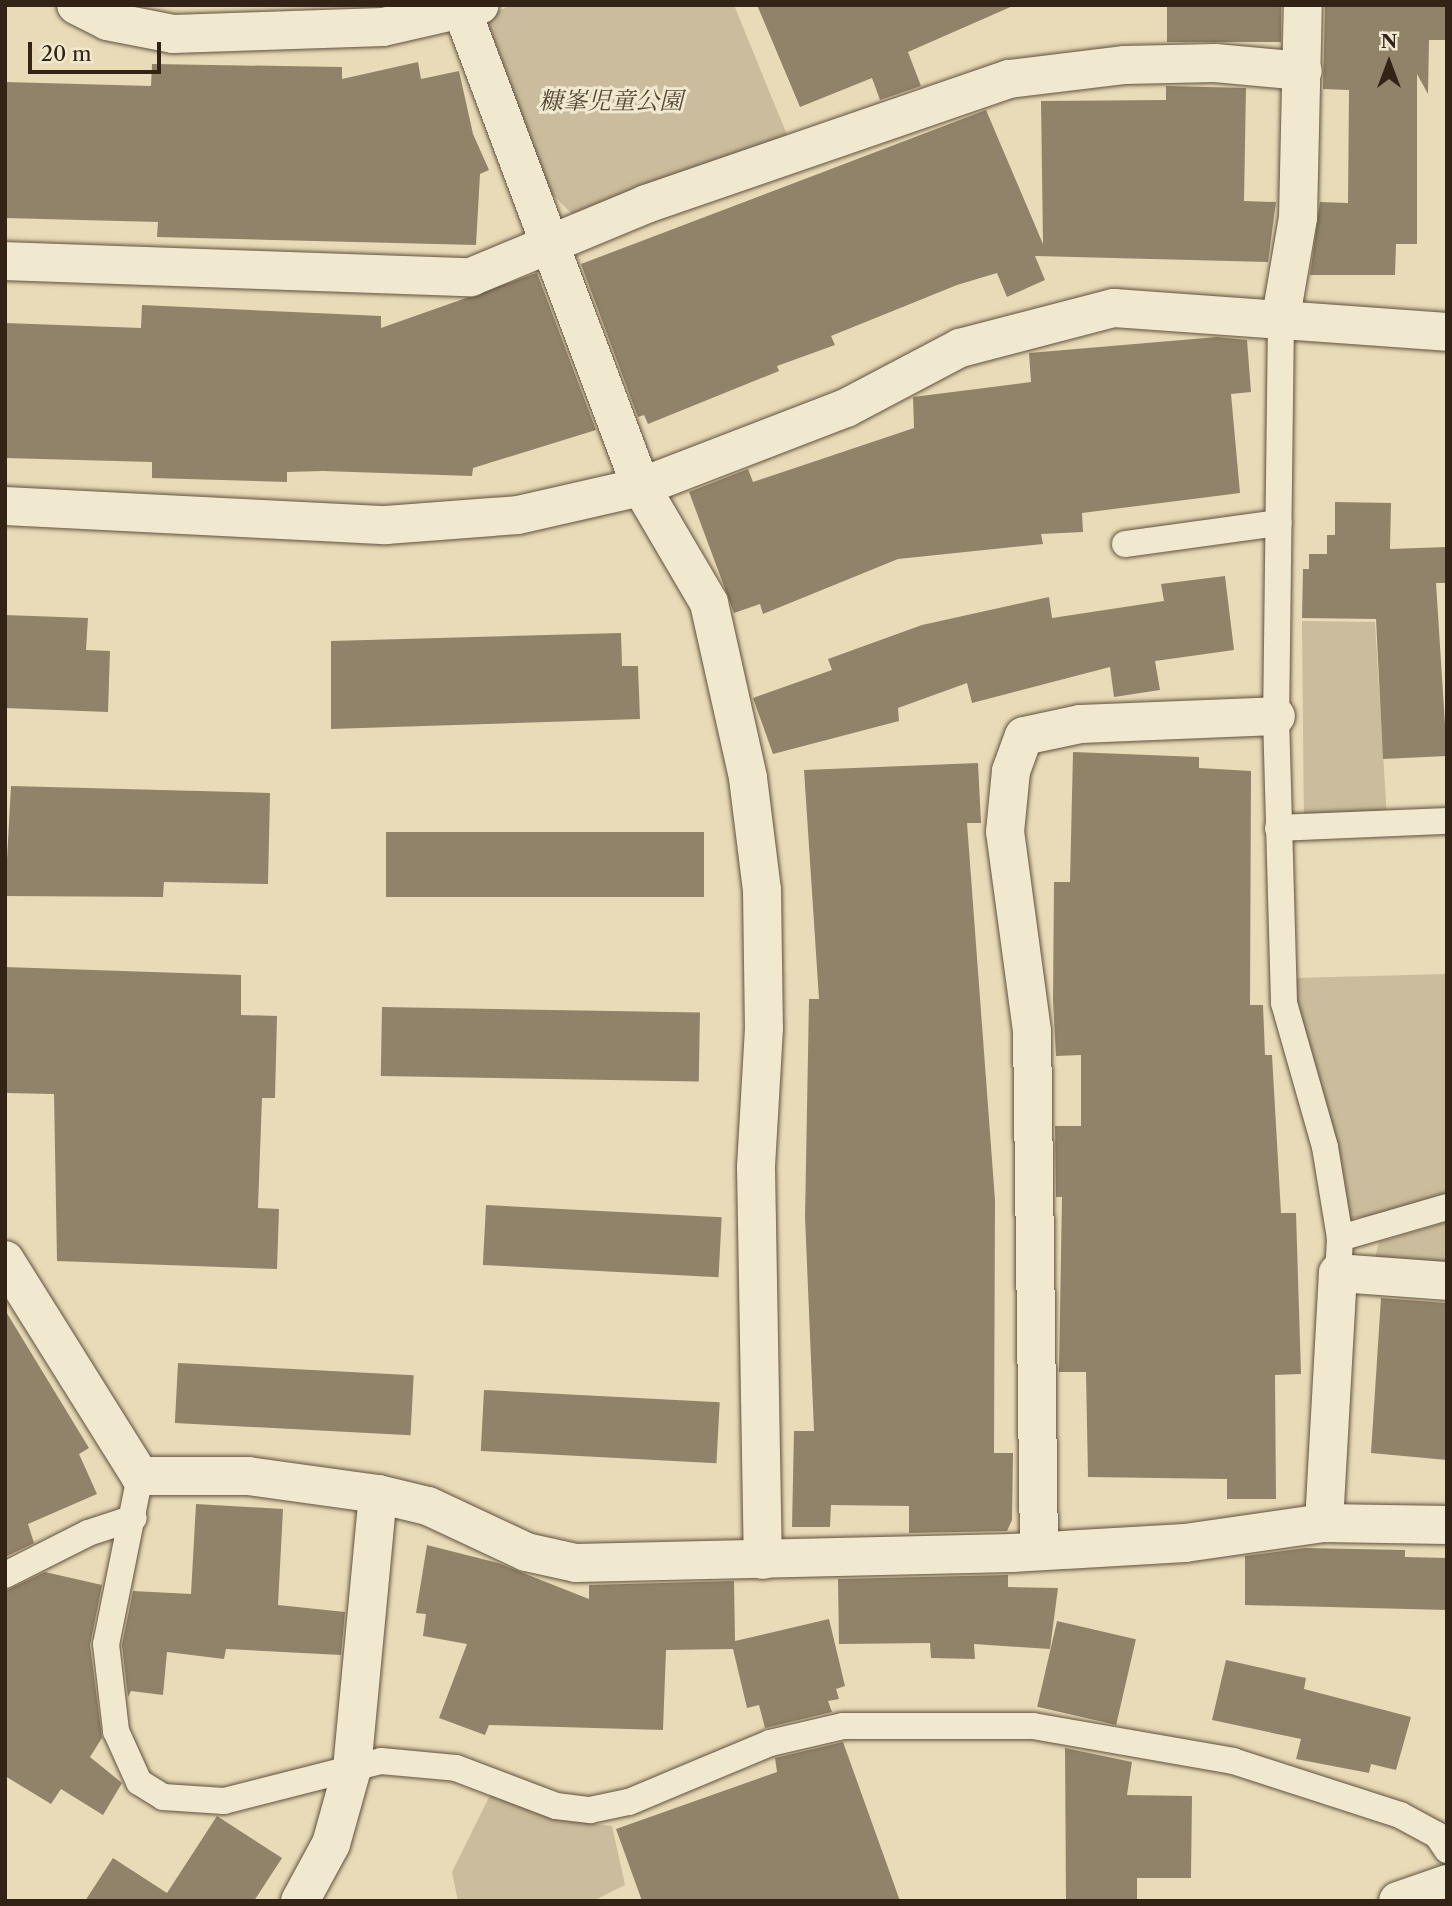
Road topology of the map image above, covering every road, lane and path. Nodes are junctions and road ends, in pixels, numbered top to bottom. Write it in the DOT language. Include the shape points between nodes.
graph roads {
  1 [pos="76,5"];
  2 [pos="1303,5"];
  3 [pos="467,7"];
  4 [pos="1303,71"];
  5 [pos="552,245"];
  6 [pos="5,261"];
  7 [pos="1281,317"];
  8 [pos="1447,332"];
  9 [pos="641,487"];
  10 [pos="5,506"];
  11 [pos="1279,523"];
  12 [pos="1125,544"];
  13 [pos="1276,716"];
  14 [pos="1447,821"];
  15 [pos="1278,828"];
  16 [pos="1447,1207"];
  17 [pos="1339,1256"];
  18 [pos="5,1261"];
  19 [pos="1447,1281"];
  20 [pos="140,1476"];
  21 [pos="379,1494"];
  22 [pos="134,1518"];
  23 [pos="1324,1523"];
  24 [pos="1447,1525"];
  25 [pos="1039,1549"];
  26 [pos="763,1560"];
  27 [pos="5,1575"];
  28 [pos="352,1769"];
  29 [pos="1447,1850"];
  30 [pos="1447,1884"];
  31 [pos="300,1901"];
  32 [pos="1398,1901"];
  1 -- 3 [label="street" via="107,21 173,34 383,27"];
  2 -- 4 [label="street"];
  3 -- 5 [label="street"];
  4 -- 5 [label="street" via="1138,65 1009,79 646,204"];
  4 -- 7 [label="street" via="1298,218"];
  5 -- 6 [label="street" via="471,277"];
  5 -- 9 [label="street"];
  7 -- 8 [label="street"];
  7 -- 9 [label="street" via="1114,309 960,348 846,408"];
  7 -- 11 [label="lane"];
  9 -- 10 [label="street" via="518,515 386,525"];
  9 -- 26 [label="street" via="709,603 748,778 762,890 764,1028 756,1167"];
  11 -- 12 [label="lane"];
  11 -- 13 [label="lane"];
  13 -- 15 [label="lane"];
  13 -- 25 [label="street" via="1069,726 1024,736 1011,771 1005,832 1031,1031"];
  14 -- 15 [label="lane"];
  15 -- 17 [label="lane" via="1284,1003 1325,1147"];
  16 -- 17 [label="lane"];
  17 -- 19 [label="street"];
  17 -- 23 [label="street"];
  18 -- 20 [label="street"];
  20 -- 21 [label="street" via="248,1476"];
  20 -- 22 [label="lane"];
  21 -- 26 [label="street" via="428,1506 526,1552 576,1563"];
  21 -- 28 [label="street"];
  22 -- 27 [label="lane" via="88,1533"];
  22 -- 28 [label="lane" via="106,1644 116,1731 139,1782 193,1804"];
  23 -- 24 [label="street"];
  23 -- 25 [label="street" via="1185,1544"];
  25 -- 26 [label="street"];
  28 -- 29 [label="lane" via="381,1761 456,1768 556,1806 590,1810 629,1802 770,1743 843,1726 1033,1726 1233,1761 1400,1815 1437,1835"];
  28 -- 31 [label="street" via="331,1844"];
  30 -- 32 [label="street"];
}
